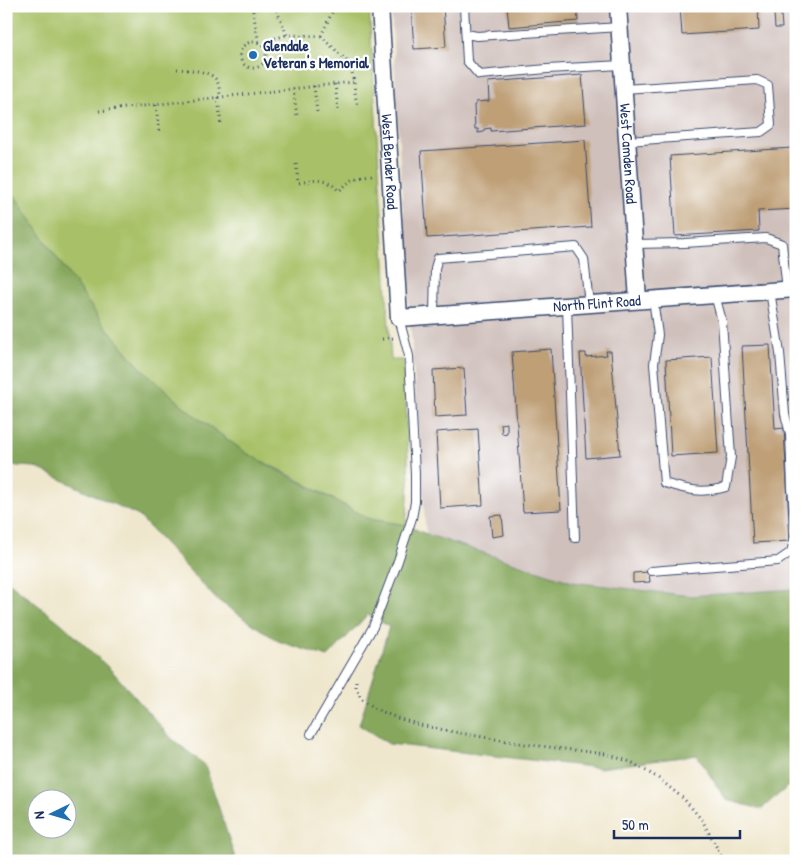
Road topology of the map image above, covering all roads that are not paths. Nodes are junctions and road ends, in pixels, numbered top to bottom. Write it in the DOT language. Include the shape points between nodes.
graph roads {
  1 [pos="380,6"];
  2 [pos="464,6"];
  3 [pos="618,6"];
  4 [pos="620,27"];
  5 [pos="466,34"];
  6 [pos="622,65"];
  7 [pos="624,89"];
  8 [pos="628,141"];
  9 [pos="634,244"];
  10 [pos="791,289"];
  11 [pos="770,291"];
  12 [pos="715,295"];
  13 [pos="646,300"];
  14 [pos="589,304"];
  15 [pos="567,306"];
  16 [pos="434,315"];
  17 [pos="398,318"];
  18 [pos="796,528"];
  19 [pos="796,533"];
  20 [pos="576,538"];
  21 [pos="651,571"];
  22 [pos="311,734"];
  1 -- 17 [label="street, West Bender Road"];
  2 -- 5 [label="lane"];
  3 -- 4 [label="street, West Camden Road"];
  4 -- 5 [label="lane"];
  4 -- 6 [label="street, West Camden Road"];
  5 -- 6 [label="lane" via="467,61 479,75"];
  6 -- 7 [label="street, West Camden Road"];
  7 -- 8 [label="street, West Camden Road"];
  7 -- 8 [label="lane" via="756,80 768,85 771,124 761,132"];
  8 -- 9 [label="street, West Camden Road"];
  9 -- 10 [label="lane" via="766,238 782,244"];
  9 -- 13 [label="street, West Camden Road"];
  10 -- 11 [label="street, North Flint Road"];
  11 -- 12 [label="street, North Flint Road"];
  11 -- 18 [label="lane" via="790,434"];
  12 -- 13 [label="street, North Flint Road"];
  12 -- 13 [label="lane" via="722,321 731,458 726,487 712,491 688,490 664,483 654,364 658,335"];
  13 -- 14 [label="street, North Flint Road"];
  14 -- 15 [label="street, North Flint Road"];
  14 -- 16 [label="lane" via="584,259 576,247 438,258"];
  15 -- 16 [label="street, North Flint Road"];
  15 -- 20 [label="lane"];
  16 -- 17 [label="street, North Flint Road"];
  17 -- 22 [label="lane" via="409,356 415,474 412,518 372,627"];
  19 -- 21 [label="lane" via="791,552 778,561"];
}
